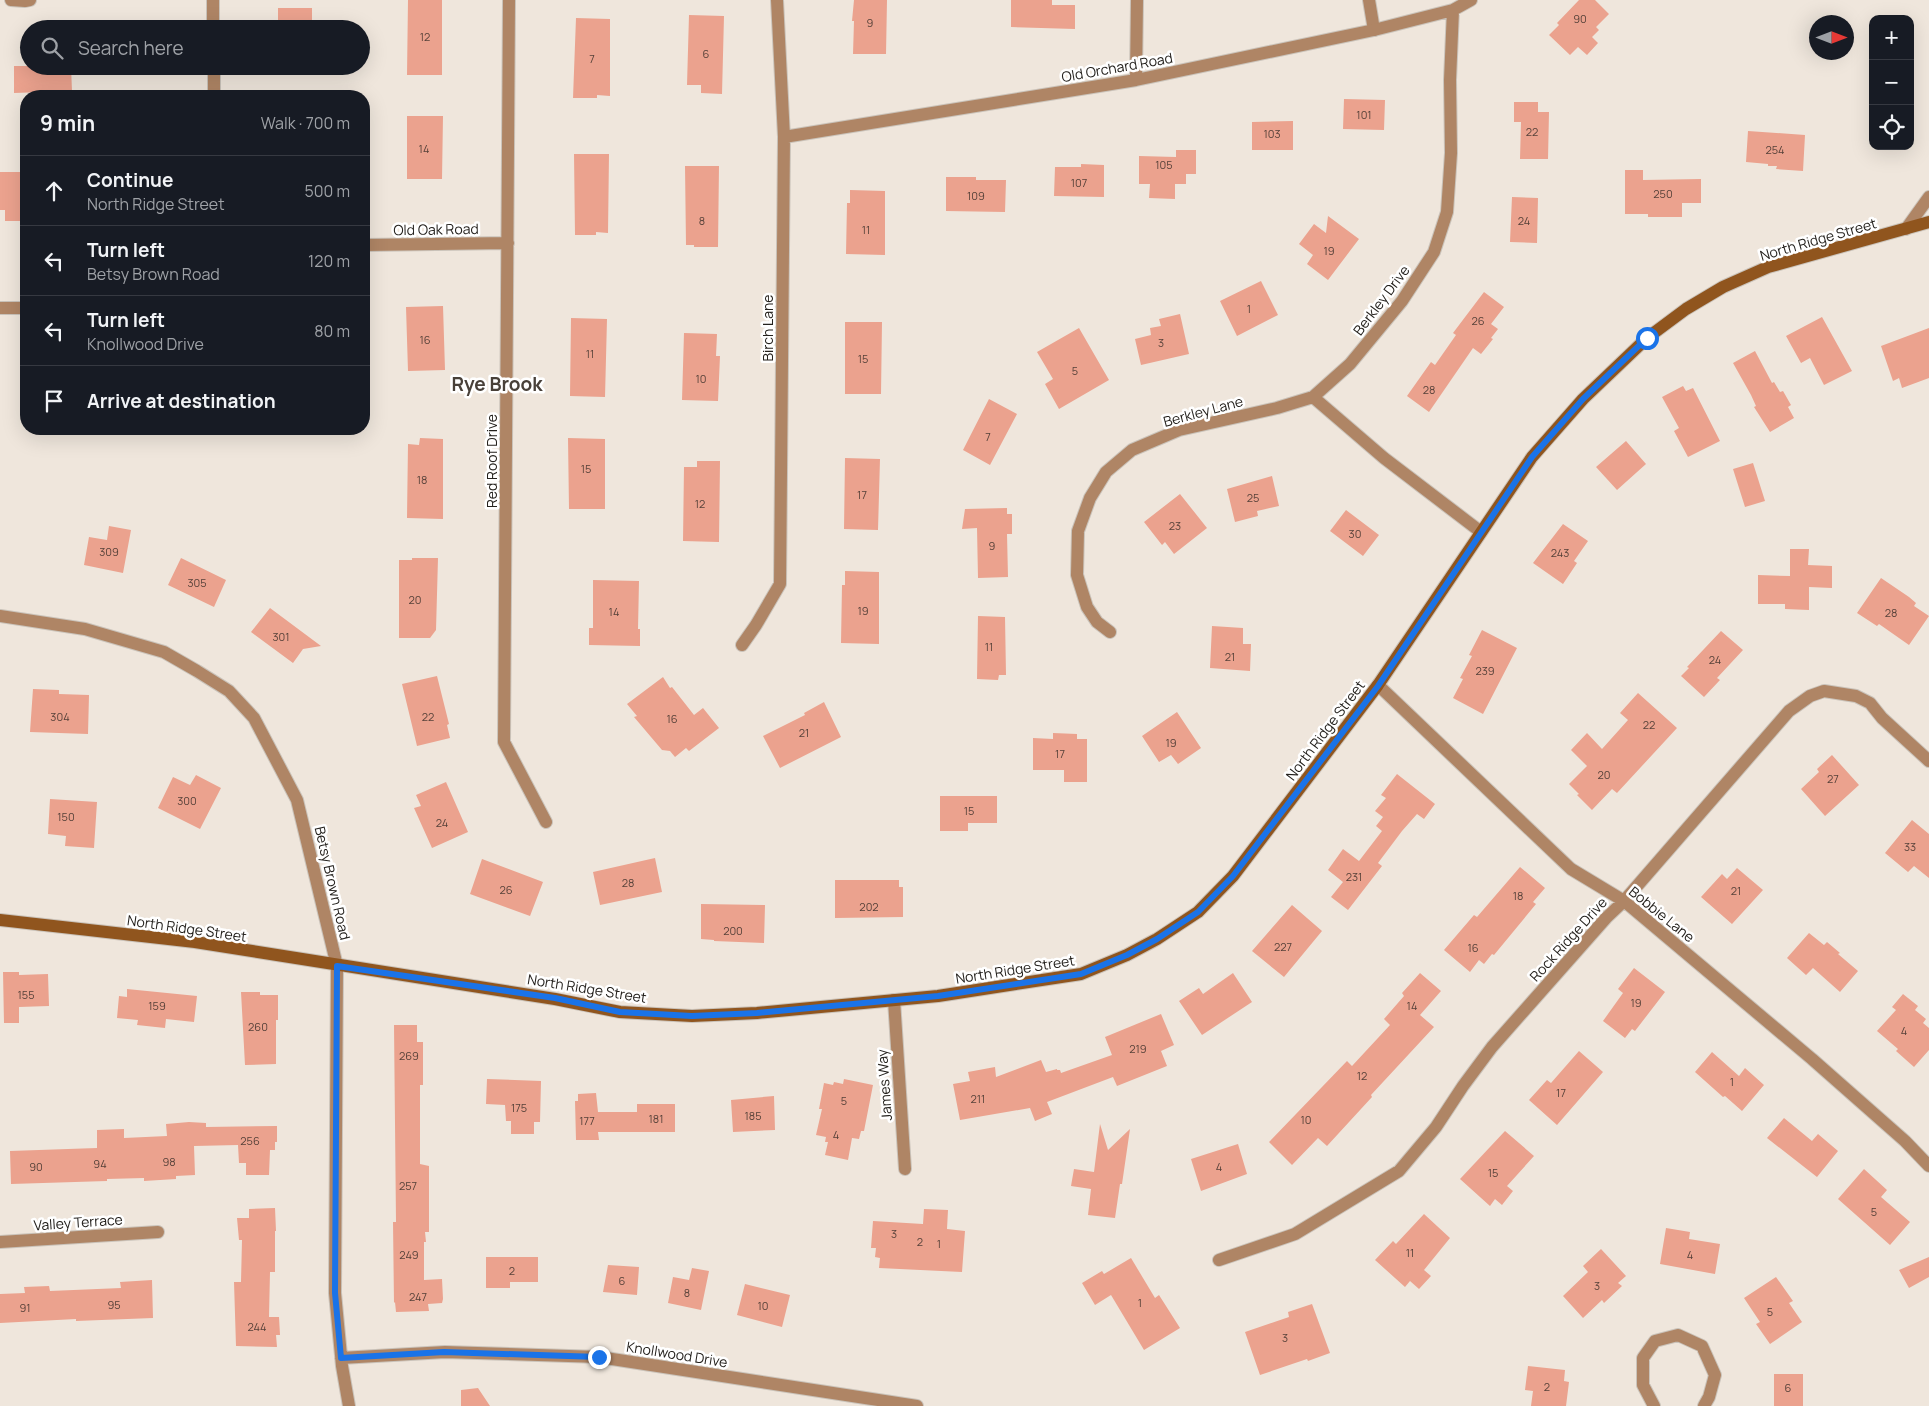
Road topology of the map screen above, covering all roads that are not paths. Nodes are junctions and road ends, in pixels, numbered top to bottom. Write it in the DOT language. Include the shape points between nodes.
graph roads {
  1 [pos="11,0"];
  2 [pos="30,0"];
  3 [pos="213,0"];
  4 [pos="509,0"];
  5 [pos="777,0"];
  6 [pos="1137,0"];
  7 [pos="1369,0"];
  8 [pos="1471,0"];
  9 [pos="1453,10"];
  10 [pos="213,20"];
  11 [pos="1374,30"];
  12 [pos="214,75"];
  13 [pos="1136,80"];
  14 [pos="214,90"];
  15 [pos="784,137"];
  16 [pos="1929,197"];
  17 [pos="1929,222"];
  18 [pos="1906,229"];
  19 [pos="508,243"];
  20 [pos="370,245"];
  21 [pos="0,308"];
  22 [pos="20,308"];
  23 [pos="1313,397"];
  24 [pos="1481,532"];
  25 [pos="0,616"];
  26 [pos="1110,632"];
  27 [pos="742,645"];
  28 [pos="1378,686"];
  29 [pos="1929,761"];
  30 [pos="546,822"];
  31 [pos="1624,901"];
  32 [pos="0,920"];
  33 [pos="337,966"];
  34 [pos="894,1000"];
  35 [pos="1929,1166"];
  36 [pos="905,1169"];
  37 [pos="158,1232"];
  38 [pos="0,1242"];
  39 [pos="1219,1260"];
  40 [pos="341,1358"];
  41 [pos="349,1406"];
  42 [pos="917,1406"];
  43 [pos="1654,1406"];
  44 [pos="1704,1406"];
  1 -- 2 [label="street"];
  3 -- 10 [label="street"];
  4 -- 19 [label="street, Red Roof Drive"];
  5 -- 15 [label="street, Birch Lane"];
  6 -- 13 [label="street"];
  7 -- 11 [label="street"];
  8 -- 9 [label="street"];
  9 -- 11 [label="street, Old Orchard Road"];
  9 -- 23 [label="street, Berkley Drive" via="1447,212 1434,252 1402,302 1350,364"];
  11 -- 13 [label="street, Old Orchard Road"];
  12 -- 14 [label="street"];
  13 -- 15 [label="street, Old Orchard Road"];
  15 -- 27 [label="street, Birch Lane" via="780,584"];
  16 -- 18 [label="street"];
  17 -- 18 [label="street, North Ridge Street"];
  18 -- 24 [label="street, North Ridge Street" via="1768,267 1723,287 1686,309 1647,338 1583,399 1532,457"];
  19 -- 20 [label="street, Old Oak Road"];
  19 -- 30 [label="street, Red Roof Drive" via="504,742"];
  21 -- 22 [label="street"];
  23 -- 24 [label="street" via="1384,458"];
  23 -- 26 [label="street, Berkley Lane" via="1179,430 1132,450 1106,472 1090,498 1078,531 1077,575 1087,607 1097,622"];
  24 -- 28 [label="street, North Ridge Street"];
  25 -- 33 [label="street, Betsy Brown Road" via="85,629 164,652 228,691 254,718 297,800"];
  28 -- 31 [label="street, Bobbie Lane" via="1570,869"];
  28 -- 34 [label="street, North Ridge Street" via="1233,876 1198,912 1157,939 1081,974"];
  29 -- 31 [label="street, Rock Ridge Drive" via="1870,703 1856,696 1824,691 1810,696 1789,711"];
  31 -- 35 [label="street, Bobbie Lane" via="1812,1059"];
  31 -- 39 [label="street, Rock Ridge Drive" via="1492,1047 1436,1127 1399,1171 1295,1234"];
  32 -- 33 [label="street, North Ridge Street" via="195,942"];
  33 -- 34 [label="street, North Ridge Street" via="629,1012 692,1016"];
  33 -- 40 [label="street, Betsy Brown Road" via="335,1293"];
  34 -- 36 [label="street, James Way"];
  37 -- 38 [label="street, Valley Terrace"];
  40 -- 41 [label="street, Betsy Brown Road"];
  40 -- 42 [label="street, Knollwood Drive" via="444,1352 599,1357"];
  43 -- 44 [label="street" via="1644,1385 1644,1358 1655,1341 1678,1336 1702,1346 1715,1375"];
}
